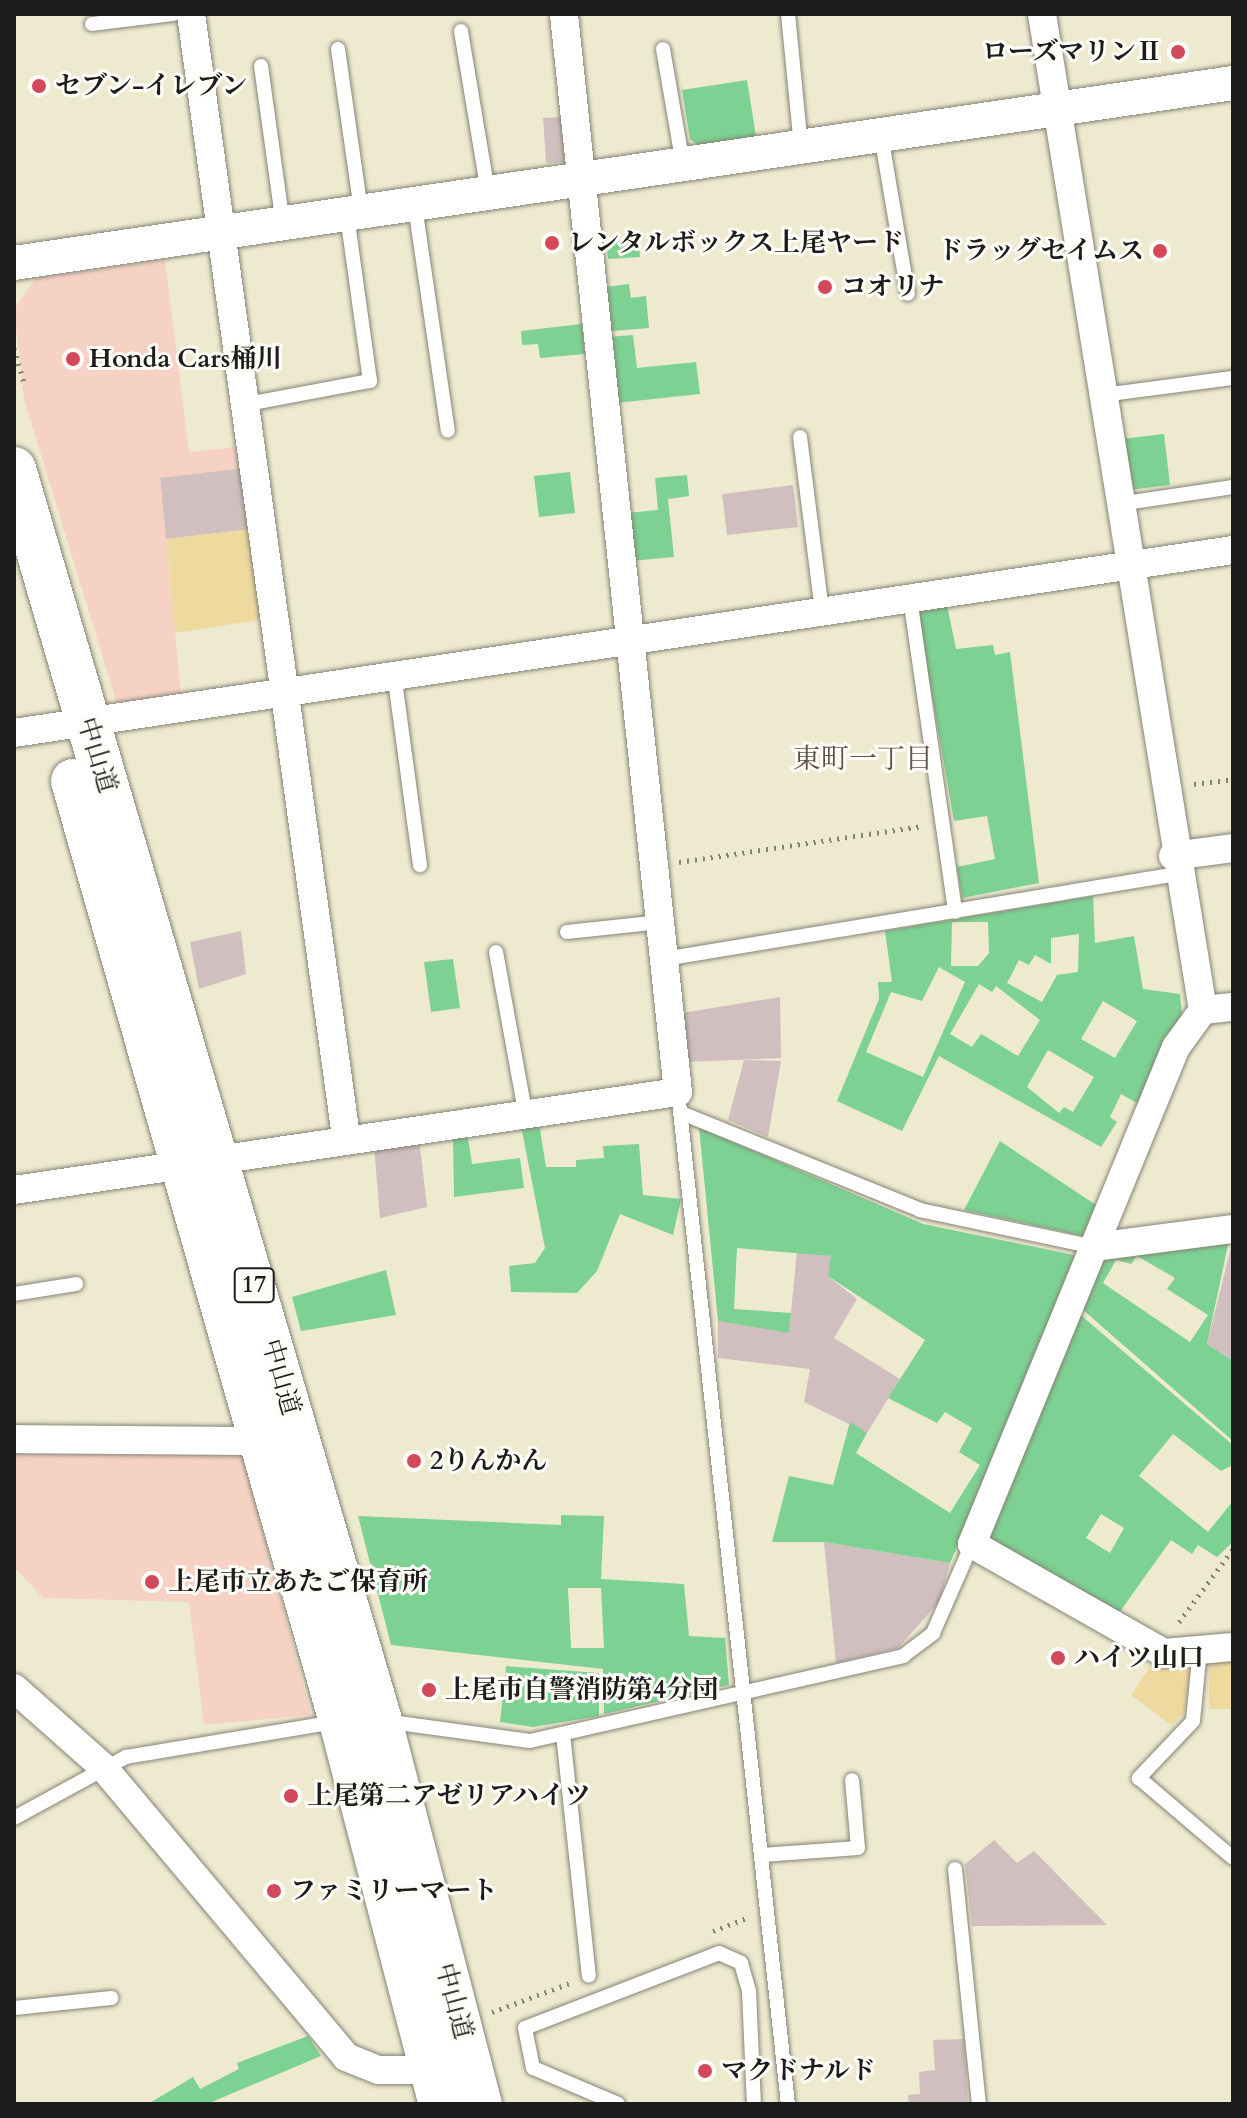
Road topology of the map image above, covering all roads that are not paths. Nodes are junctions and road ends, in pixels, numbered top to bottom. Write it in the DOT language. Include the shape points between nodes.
graph roads {
  1 [pos="173,14"];
  2 [pos="191,14"];
  3 [pos="564,14"];
  4 [pos="788,14"];
  5 [pos="1042,14"];
  6 [pos="92,24"];
  7 [pos="461,31"];
  8 [pos="338,49"];
  9 [pos="663,49"];
  10 [pos="261,66"];
  11 [pos="1233,83"];
  12 [pos="1057,106"];
  13 [pos="881,134"];
  14 [pos="801,147"];
  15 [pos="683,165"];
  16 [pos="582,180"];
  17 [pos="488,195"];
  18 [pos="415,206"];
  19 [pos="354,215"];
  20 [pos="283,225"];
  21 [pos="223,233"];
  22 [pos="14,263"];
  23 [pos="908,294"];
  24 [pos="1233,378"];
  25 [pos="1103,395"];
  26 [pos="247,404"];
  27 [pos="448,431"];
  28 [pos="800,437"];
  29 [pos="14,469"];
  30 [pos="1233,487"];
  31 [pos="1118,504"];
  32 [pos="1233,550"];
  33 [pos="1128,567"];
  34 [pos="14,576"];
  35 [pos="910,598"];
  36 [pos="822,611"];
  37 [pos="630,638"];
  38 [pos="394,673"];
  39 [pos="286,692"];
  40 [pos="72,723"];
  41 [pos="14,733"];
  42 [pos="1233,848"];
  43 [pos="420,865"];
  44 [pos="1175,865"];
  45 [pos="955,912"];
  46 [pos="660,922"];
  47 [pos="567,932"];
  48 [pos="496,952"];
  49 [pos="664,959"];
  50 [pos="1233,1007"];
  51 [pos="1203,1010"];
  52 [pos="681,1103"];
  53 [pos="525,1111"];
  54 [pos="346,1137"];
  55 [pos="199,1160"];
  56 [pos="14,1190"];
  57 [pos="1233,1229"];
  58 [pos="1094,1247"];
  59 [pos="76,1284"];
  60 [pos="14,1294"];
  61 [pos="14,1439"];
  62 [pos="260,1441"];
  63 [pos="972,1544"];
  64 [pos="1233,1647"];
  65 [pos="1200,1649"];
  66 [pos="14,1688"];
  67 [pos="744,1692"];
  68 [pos="361,1721"];
  69 [pos="563,1734"];
  70 [pos="103,1767"];
  71 [pos="852,1780"];
  72 [pos="14,1818"];
  73 [pos="762,1855"];
  74 [pos="1233,1858"];
  75 [pos="955,1869"];
  76 [pos="589,1976"];
  77 [pos="111,1998"];
  78 [pos="14,2008"];
  79 [pos="437,2087"];
  80 [pos="480,2104"];
  81 [pos="618,2104"];
  82 [pos="754,2104"];
  83 [pos="788,2104"];
  84 [pos="979,2104"];
  1 -- 6 [label="lane"];
  2 -- 21 [label="street"];
  3 -- 16 [label="street"];
  4 -- 14 [label="lane"];
  5 -- 12 [label="street"];
  7 -- 17 [label="lane"];
  8 -- 19 [label="lane"];
  9 -- 15 [label="lane"];
  10 -- 20 [label="lane"];
  11 -- 12 [label="street"];
  12 -- 13 [label="street"];
  12 -- 25 [label="street"];
  13 -- 14 [label="street"];
  13 -- 23 [label="lane"];
  14 -- 15 [label="street"];
  15 -- 16 [label="street"];
  16 -- 17 [label="street"];
  16 -- 37 [label="street"];
  17 -- 18 [label="street"];
  18 -- 19 [label="street"];
  18 -- 27 [label="lane"];
  19 -- 20 [label="street"];
  19 -- 26 [label="lane" via="370,381"];
  20 -- 21 [label="street"];
  21 -- 22 [label="street"];
  21 -- 26 [label="street"];
  24 -- 25 [label="lane"];
  25 -- 31 [label="street"];
  26 -- 39 [label="street"];
  28 -- 36 [label="lane"];
  29 -- 40 [label="highway, 中山道 / 17"];
  30 -- 31 [label="lane"];
  31 -- 33 [label="street"];
  32 -- 33 [label="street"];
  33 -- 35 [label="street"];
  33 -- 44 [label="street"];
  34 -- 40 [label="highway, 中山道 / 17"];
  35 -- 36 [label="street"];
  35 -- 45 [label="lane"];
  36 -- 37 [label="street"];
  37 -- 38 [label="street"];
  37 -- 46 [label="street"];
  38 -- 39 [label="street"];
  38 -- 43 [label="lane"];
  39 -- 40 [label="street"];
  39 -- 54 [label="street"];
  40 -- 41 [label="street"];
  40 -- 55 [label="highway, 中山道 / 17"];
  42 -- 44 [label="street"];
  44 -- 45 [label="lane"];
  44 -- 51 [label="street"];
  45 -- 49 [label="lane"];
  46 -- 47 [label="lane"];
  46 -- 49 [label="street"];
  48 -- 53 [label="lane"];
  49 -- 52 [label="street"];
  50 -- 51 [label="street"];
  51 -- 58 [label="street" via="1176,1047"];
  52 -- 53 [label="street"];
  52 -- 58 [label="lane" via="920,1210"];
  52 -- 67 [label="lane"];
  53 -- 54 [label="street"];
  54 -- 55 [label="street"];
  55 -- 56 [label="street"];
  55 -- 62 [label="highway, 中山道 / 17"];
  55 -- 68 [label="highway, 中山道 / 17"];
  57 -- 58 [label="street"];
  58 -- 63 [label="street"];
  59 -- 60 [label="lane"];
  61 -- 62 [label="street"];
  62 -- 68 [label="highway, 中山道 / 17"];
  63 -- 65 [label="street" via="1159,1649"];
  63 -- 67 [label="lane" via="933,1633 903,1656"];
  64 -- 65 [label="street"];
  65 -- 74 [label="lane" via="1193,1721 1139,1778"];
  66 -- 70 [label="street"];
  67 -- 69 [label="lane"];
  67 -- 73 [label="lane"];
  68 -- 69 [label="lane" via="530,1741"];
  68 -- 70 [label="lane"];
  68 -- 79 [label="highway, 中山道 / 17"];
  68 -- 80 [label="highway, 中山道 / 17"];
  69 -- 76 [label="lane"];
  70 -- 72 [label="lane"];
  70 -- 79 [label="street" via="346,2057"];
  71 -- 73 [label="lane" via="858,1848"];
  73 -- 83 [label="lane"];
  75 -- 84 [label="lane"];
  77 -- 78 [label="lane"];
  81 -- 82 [label="lane" via="533,2068 525,2028 719,1953 741,1963 749,1991"];
}
